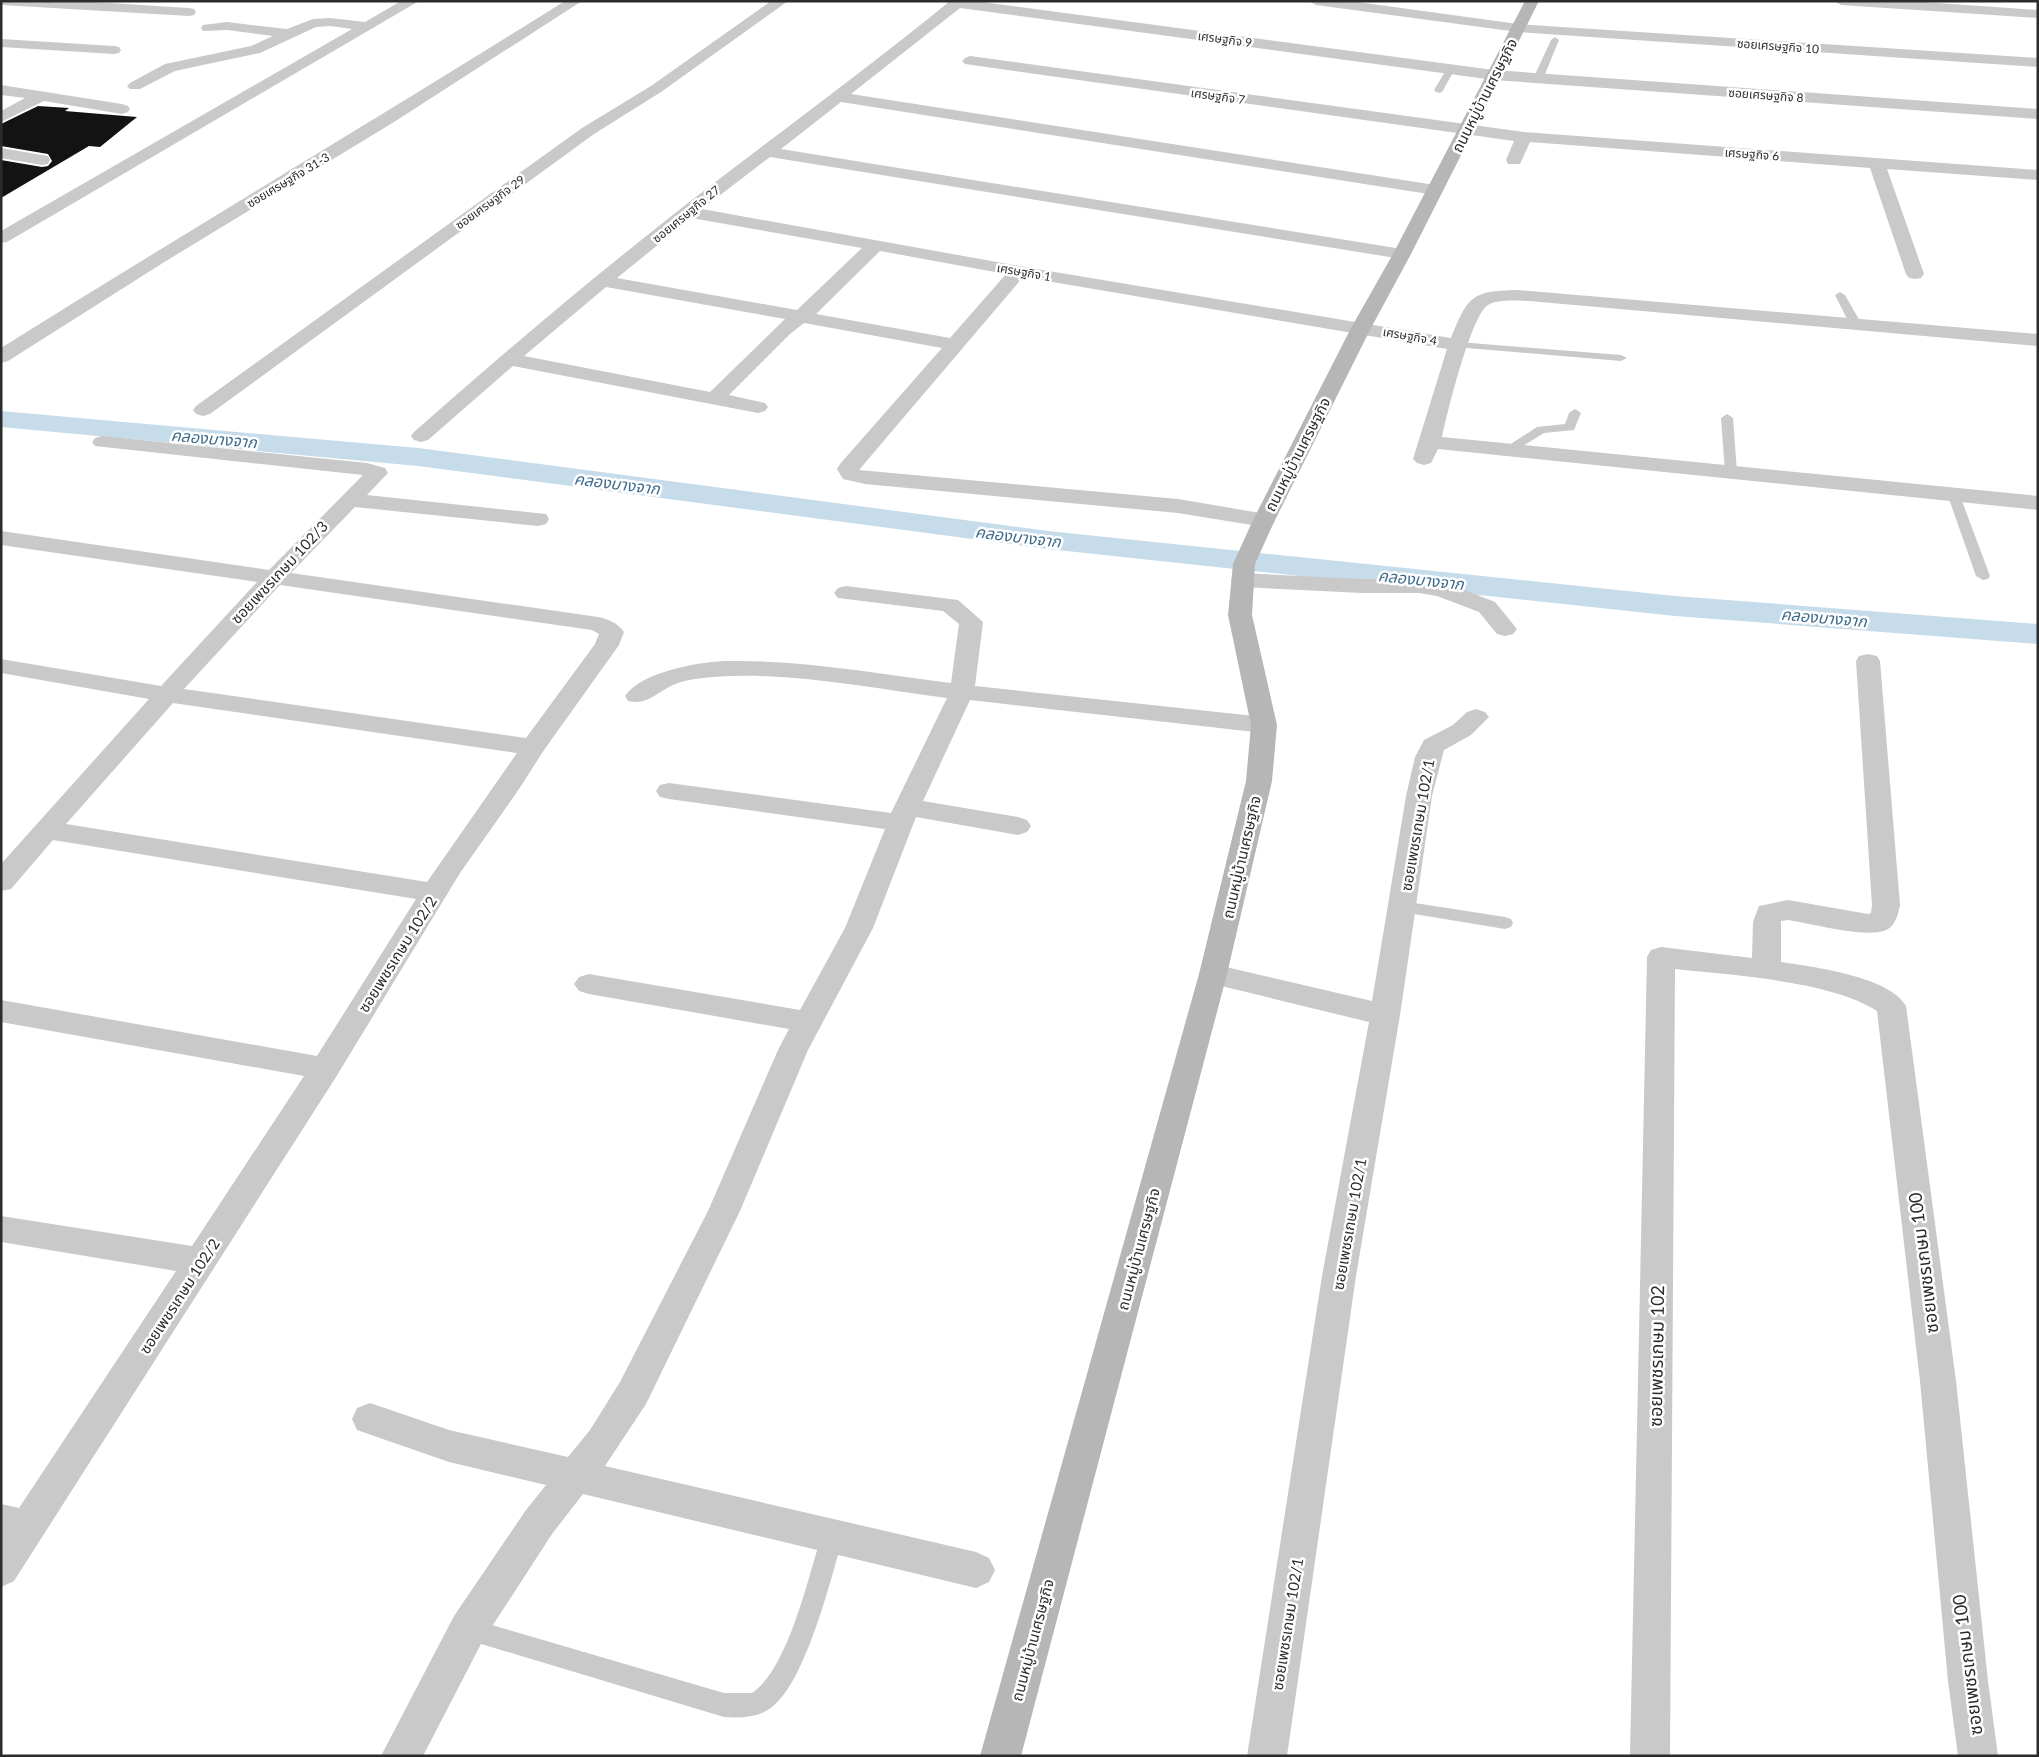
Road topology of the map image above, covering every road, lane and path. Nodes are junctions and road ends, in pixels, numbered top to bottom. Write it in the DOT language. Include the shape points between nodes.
graph roads {
  1 [pos="2,1"];
  2 [pos="412,1"];
  3 [pos="575,1"];
  4 [pos="780,1"];
  5 [pos="1316,1"];
  6 [pos="1532,1"];
  7 [pos="1841,1"];
  8 [pos="958,2"];
  9 [pos="66,5"];
  10 [pos="189,12"];
  11 [pos="2038,14"];
  12 [pos="50,16"];
  13 [pos="368,27"];
  14 [pos="208,28"];
  15 [pos="1518,28"];
  16 [pos="26,32"];
  17 [pos="289,34"];
  18 [pos="1555,40"];
  19 [pos="4,45"];
  20 [pos="114,50"];
  21 [pos="970,62"];
  22 [pos="2038,63"];
  23 [pos="1451,69"];
  24 [pos="1494,75"];
  25 [pos="1538,78"];
  26 [pos="135,86"];
  27 [pos="1,90"];
  28 [pos="1439,90"];
  29 [pos="42,96"];
  30 [pos="838,97"];
  31 [pos="122,109"];
  32 [pos="2038,114"];
  33 [pos="1,118"];
  34 [pos="1467,130"];
  35 [pos="1524,137"];
  36 [pos="765,152"];
  37 [pos="1,153"];
  38 [pos="42,160"];
  39 [pos="1514,160"];
  40 [pos="1877,163"];
  41 [pos="2038,175"];
  42 [pos="1435,190"];
  43 [pos="688,212"];
  44 [pos="1,238"];
  45 [pos="875,246"];
  46 [pos="1402,254"];
  47 [pos="1019,271"];
  48 [pos="1915,274"];
  49 [pos="603,281"];
  50 [pos="1840,295"];
  51 [pos="800,317"];
  52 [pos="1855,323"];
  53 [pos="1361,328"];
  54 [pos="2038,340"];
  55 [pos="954,344"];
  56 [pos="1460,345"];
  57 [pos="1,357"];
  58 [pos="1621,358"];
  59 [pos="508,360"];
  60 [pos="714,399"];
  61 [pos="758,407"];
  62 [pos="203,410"];
  63 [pos="1575,413"];
  64 [pos="1727,418"];
  65 [pos="421,436"];
  66 [pos="102,442"];
  67 [pos="1509,449"];
  68 [pos="1731,472"];
  69 [pos="1953,493"];
  70 [pos="349,500"];
  71 [pos="2038,503"];
  72 [pos="538,519"];
  73 [pos="1261,527"];
  74 [pos="1,538"];
  75 [pos="1243,572"];
  76 [pos="275,576"];
  77 [pos="1983,576"];
  78 [pos="846,593"];
  79 [pos="1504,629"];
  80 [pos="1868,661"];
  81 [pos="1,666"];
  82 [pos="962,692"];
  83 [pos="165,694"];
  84 [pos="637,696"];
  85 [pos="1476,717"];
  86 [pos="1264,725"];
  87 [pos="533,747"];
  88 [pos="669,791"];
  89 [pos="905,815"];
  90 [pos="1018,826"];
  91 [pos="47,830"];
  92 [pos="1,882"];
  93 [pos="434,894"];
  94 [pos="1402,907"];
  95 [pos="1505,923"];
  96 [pos="1662,957"];
  97 [pos="1766,970"];
  98 [pos="1213,974"];
  99 [pos="590,984"];
  100 [pos="1,1011"];
  101 [pos="1385,1015"];
  102 [pos="809,1022"];
  103 [pos="325,1069"];
  104 [pos="1,1229"];
  105 [pos="202,1262"];
  106 [pos="370,1419"];
  107 [pos="577,1476"];
  108 [pos="15,1524"];
  109 [pos="832,1537"];
  110 [pos="1,1569"];
  111 [pos="976,1570"];
  112 [pos="468,1629"];
  113 [pos="401,1756"];
  114 [pos="1000,1756"];
  115 [pos="1267,1756"];
  116 [pos="1650,1756"];
  117 [pos="1978,1756"];
  1 -- 9 [label="street"];
  2 -- 13 [label="street"];
  3 -- 57 [label="street, ซอยเศรษฐกิจ 31-3"];
  4 -- 62 [label="street, ซอยเศรษฐกิจ 29" via="656,89 588,131"];
  5 -- 15 [label="street, ซอยเศรษฐกิจ 10"];
  6 -- 15 [label="street, ถนนหมู่บ้านเศรษฐกิจ"];
  7 -- 11 [label="street"];
  8 -- 23 [label="street, เศรษฐกิจ 9"];
  8 -- 30 [label="street, ซอยเศรษฐกิจ 27"];
  9 -- 10 [label="street"];
  9 -- 12 [label="street"];
  13 -- 17 [label="street" via="319,21"];
  13 -- 44 [label="street"];
  14 -- 17 [label="street" via="227,26"];
  15 -- 22 [label="street, ซอยเศรษฐกิจ 10"];
  15 -- 24 [label="street, ถนนหมู่บ้านเศรษฐกิจ"];
  16 -- 19 [label="street"];
  17 -- 26 [label="street" via="255,50 170,67"];
  18 -- 25 [label="lane"];
  19 -- 20 [label="street"];
  21 -- 34 [label="street, เศรษฐกิจ 7"];
  23 -- 24 [label="street, เศรษฐกิจ 9"];
  23 -- 28 [label="lane"];
  24 -- 25 [label="street, ซอยเศรษฐกิจ 8"];
  24 -- 34 [label="street, ถนนหมู่บ้านเศรษฐกิจ"];
  25 -- 32 [label="street, ซอยเศรษฐกิจ 8"];
  27 -- 29 [label="street"];
  29 -- 31 [label="street"];
  29 -- 33 [label="street"];
  30 -- 36 [label="street, ซอยเศรษฐกิจ 27"];
  30 -- 42 [label="street"];
  34 -- 35 [label="street, เศรษฐกิจ 6"];
  34 -- 42 [label="street, ถนนหมู่บ้านเศรษฐกิจ"];
  35 -- 39 [label="street"];
  35 -- 40 [label="street, เศรษฐกิจ 6" via="1563,148"];
  36 -- 43 [label="street, ซอยเศรษฐกิจ 27"];
  36 -- 46 [label="street"];
  37 -- 38 [label="street"];
  40 -- 41 [label="street, เศรษฐกิจ 6"];
  40 -- 48 [label="street"];
  42 -- 46 [label="street, ถนนหมู่บ้านเศรษฐกิจ"];
  43 -- 45 [label="street, เศรษฐกิจ 1"];
  43 -- 49 [label="street, ซอยเศรษฐกิจ 27"];
  45 -- 47 [label="street, เศรษฐกิจ 1"];
  45 -- 51 [label="street"];
  46 -- 53 [label="street, ถนนหมู่บ้านเศรษฐกิจ"];
  47 -- 53 [label="street, เศรษฐกิจ 1"];
  47 -- 55 [label="street"];
  49 -- 51 [label="street"];
  49 -- 59 [label="street, ซอยเศรษฐกิจ 27"];
  50 -- 52 [label="lane"];
  51 -- 55 [label="street"];
  51 -- 60 [label="street"];
  52 -- 54 [label="street"];
  52 -- 56 [label="street" via="1683,311 1548,297 1490,296 1475,305"];
  53 -- 56 [label="street, เศรษฐกิจ 4"];
  53 -- 73 [label="street, ถนนหมู่บ้านเศรษฐกิจ"];
  55 -- 73 [label="street" via="861,452 848,469 852,474 865,478 1178,506"];
  56 -- 58 [label="lane"];
  56 -- 67 [label="street" via="1448,374 1427,450"];
  59 -- 60 [label="street"];
  59 -- 65 [label="street, ซอยเศรษฐกิจ 27"];
  60 -- 61 [label="street"];
  63 -- 67 [label="lane" via="1570,427 1541,430"];
  64 -- 68 [label="lane"];
  66 -- 70 [label="street, ซอยเพชรเกษม 102/3" via="377,472"];
  67 -- 68 [label="street"];
  68 -- 69 [label="street"];
  69 -- 71 [label="street"];
  69 -- 77 [label="lane"];
  70 -- 72 [label="street"];
  70 -- 76 [label="street, ซอยเพชรเกษม 102/3"];
  73 -- 75 [label="street, ถนนหมู่บ้านเศรษฐกิจ"];
  74 -- 76 [label="street"];
  75 -- 79 [label="street" via="1362,586 1419,586 1452,592 1488,607"];
  75 -- 86 [label="street, ถนนหมู่บ้านเศรษฐกิจ" via="1240,615"];
  76 -- 83 [label="street, ซอยเพชรเกษม 102/3"];
  76 -- 87 [label="street, ซอยเพชรเกษม 102/2" via="598,624 612,632 608,645"];
  78 -- 82 [label="street" via="950,605 971,622"];
  80 -- 97 [label="street" via="1886,905 1884,916 1878,922 1868,924 1788,910 1769,913"];
  81 -- 83 [label="street"];
  82 -- 84 [label="street" via="799,672 730,668 665,679"];
  82 -- 86 [label="street"];
  82 -- 89 [label="street"];
  83 -- 87 [label="street"];
  83 -- 91 [label="street, ซอยเพชรเกษม 102/3"];
  85 -- 94 [label="street, ซอยเพชรเกษม 102/1" via="1462,730 1433,746 1428,757"];
  86 -- 98 [label="street, ถนนหมู่บ้านเศรษฐกิจ" via="1259,781"];
  87 -- 93 [label="street, ซอยเพชรเกษม 102/2"];
  88 -- 89 [label="street"];
  89 -- 90 [label="street"];
  89 -- 102 [label="street" via="860,928"];
  91 -- 92 [label="street, ซอยเพชรเกษม 102/3"];
  91 -- 93 [label="street"];
  93 -- 103 [label="street, ซอยเพชรเกษม 102/2"];
  94 -- 95 [label="lane"];
  94 -- 101 [label="street, ซอยเพชรเกษม 102/1"];
  96 -- 97 [label="street, ซอยเพชรเกษม 100"];
  96 -- 116 [label="street, ซอยเพชรเกษม 102"];
  97 -- 117 [label="street, ซอยเพชรเกษม 100" via="1870,992 1891,1006 1936,1371"];
  98 -- 101 [label="street"];
  98 -- 114 [label="street, ถนนหมู่บ้านเศรษฐกิจ"];
  99 -- 102 [label="street"];
  100 -- 103 [label="street"];
  101 -- 115 [label="street, ซอยเพชรเกษม 102/1" via="1339,1276"];
  102 -- 107 [label="street" via="793,1050 724,1211 633,1393"];
  103 -- 105 [label="street, ซอยเพชรเกษม 102/2"];
  104 -- 105 [label="street"];
  105 -- 108 [label="street, ซอยเพชรเกษม 102/2"];
  106 -- 107 [label="street" via="457,1447"];
  107 -- 109 [label="street"];
  107 -- 112 [label="street" via="539,1522"];
  108 -- 110 [label="street, ซอยเพชรเกษม 102/2"];
  109 -- 111 [label="street"];
  109 -- 112 [label="lane" via="802,1633 784,1672 766,1698 747,1706 724,1705"];
  112 -- 113 [label="street"];
}
